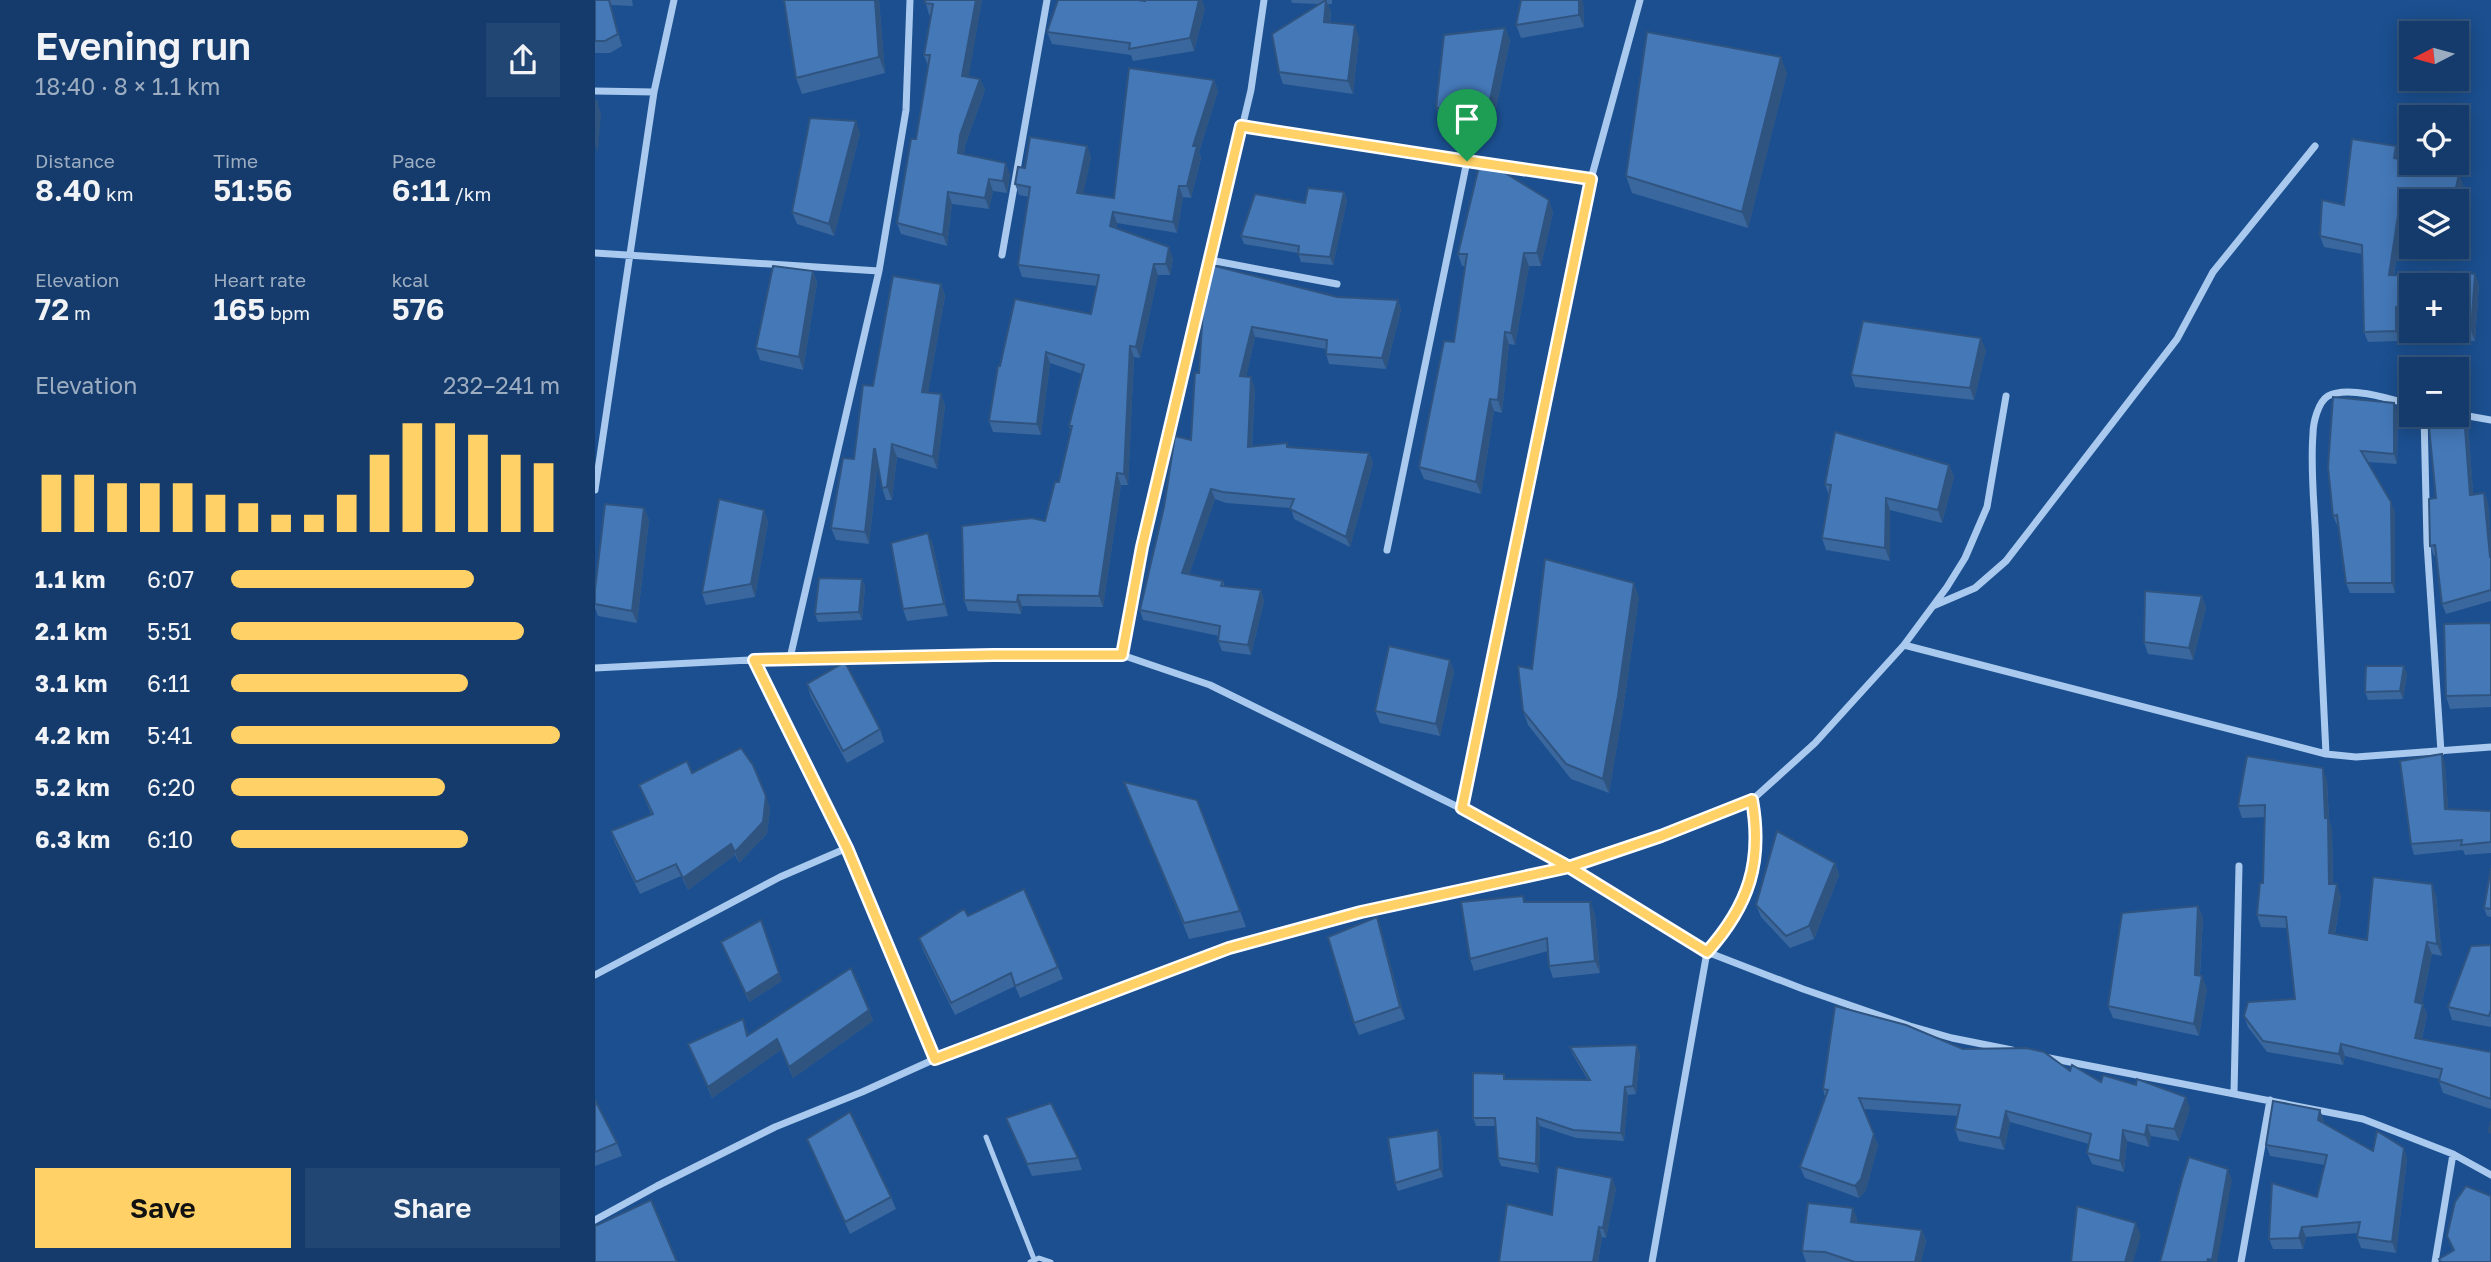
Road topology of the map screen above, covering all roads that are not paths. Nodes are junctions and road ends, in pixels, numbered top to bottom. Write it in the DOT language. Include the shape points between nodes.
graph roads {
  1 [pos="674,0"];
  2 [pos="911,0"];
  3 [pos="1047,0"];
  4 [pos="1264,0"];
  5 [pos="1640,0"];
  6 [pos="595,91"];
  7 [pos="654,92"];
  8 [pos="1241,126"];
  9 [pos="2315,146"];
  10 [pos="1467,161"];
  11 [pos="1591,179"];
  12 [pos="595,253"];
  13 [pos="629,253"];
  14 [pos="1002,255"];
  15 [pos="1210,260"];
  16 [pos="879,271"];
  17 [pos="1337,284"];
  18 [pos="2006,396"];
  19 [pos="2399,402"];
  20 [pos="2469,416"];
  21 [pos="2491,420"];
  22 [pos="2424,427"];
  23 [pos="595,490"];
  24 [pos="1387,550"];
  25 [pos="1933,606"];
  26 [pos="1904,645"];
  27 [pos="1122,655"];
  28 [pos="790,658"];
  29 [pos="754,660"];
  30 [pos="595,668"];
  31 [pos="2491,747"];
  32 [pos="2441,752"];
  33 [pos="2326,754"];
  34 [pos="1752,800"];
  35 [pos="1462,808"];
  36 [pos="847,848"];
  37 [pos="2239,866"];
  38 [pos="1569,867"];
  39 [pos="1707,952"];
  40 [pos="595,975"];
  41 [pos="2018,1052"];
  42 [pos="2032,1054"];
  43 [pos="935,1059"];
  44 [pos="2234,1093"];
  45 [pos="2270,1100"];
  46 [pos="986,1137"];
  47 [pos="2453,1154"];
  48 [pos="2491,1175"];
  49 [pos="595,1220"];
  50 [pos="1032,1260"];
  51 [pos="1051,1262"];
  52 [pos="1652,1262"];
  53 [pos="2241,1262"];
  54 [pos="2435,1262"];
  1 -- 7 [label="street"];
  2 -- 16 [label="street" via="907,110"];
  3 -- 14 [label="street"];
  4 -- 8 [label="street"];
  5 -- 11 [label="street"];
  6 -- 7 [label="street"];
  7 -- 13 [label="street"];
  8 -- 10 [label="street"];
  8 -- 15 [label="street"];
  9 -- 25 [label="street" via="2219,263 2177,339 2007,561 1975,588"];
  10 -- 11 [label="street"];
  10 -- 24 [label="street"];
  11 -- 35 [label="street"];
  12 -- 13 [label="street"];
  13 -- 16 [label="street"];
  13 -- 23 [label="street"];
  15 -- 17 [label="street"];
  15 -- 27 [label="street" via="1142,547"];
  16 -- 28 [label="street"];
  18 -- 25 [label="street" via="1987,508 1965,558"];
  19 -- 33 [label="street" via="2358,392 2327,396 2313,433"];
  20 -- 21 [label="street"];
  22 -- 32 [label="street"];
  25 -- 26 [label="street"];
  26 -- 33 [label="street"];
  26 -- 34 [label="street" via="1815,743"];
  27 -- 28 [label="street"];
  27 -- 35 [label="street" via="1210,685"];
  28 -- 29 [label="street"];
  29 -- 30 [label="street"];
  29 -- 36 [label="street"];
  31 -- 32 [label="street"];
  32 -- 33 [label="street" via="2356,757"];
  34 -- 38 [label="street"];
  34 -- 39 [label="street" via="1756,834 1753,871 1731,922"];
  35 -- 38 [label="street"];
  36 -- 40 [label="street" via="780,877"];
  36 -- 43 [label="street"];
  37 -- 44 [label="street"];
  38 -- 39 [label="street"];
  38 -- 43 [label="street" via="1361,912 1240,944"];
  39 -- 41 [label="street" via="1910,1026"];
  39 -- 52 [label="street"];
  42 -- 44 [label="street"];
  43 -- 49 [label="street" via="775,1127"];
  44 -- 45 [label="street"];
  45 -- 47 [label="street" via="2363,1119"];
  45 -- 53 [label="street"];
  46 -- 50 [label="lane"];
  47 -- 48 [label="street"];
  47 -- 54 [label="street"];
  50 -- 51 [label="lane"];
}
